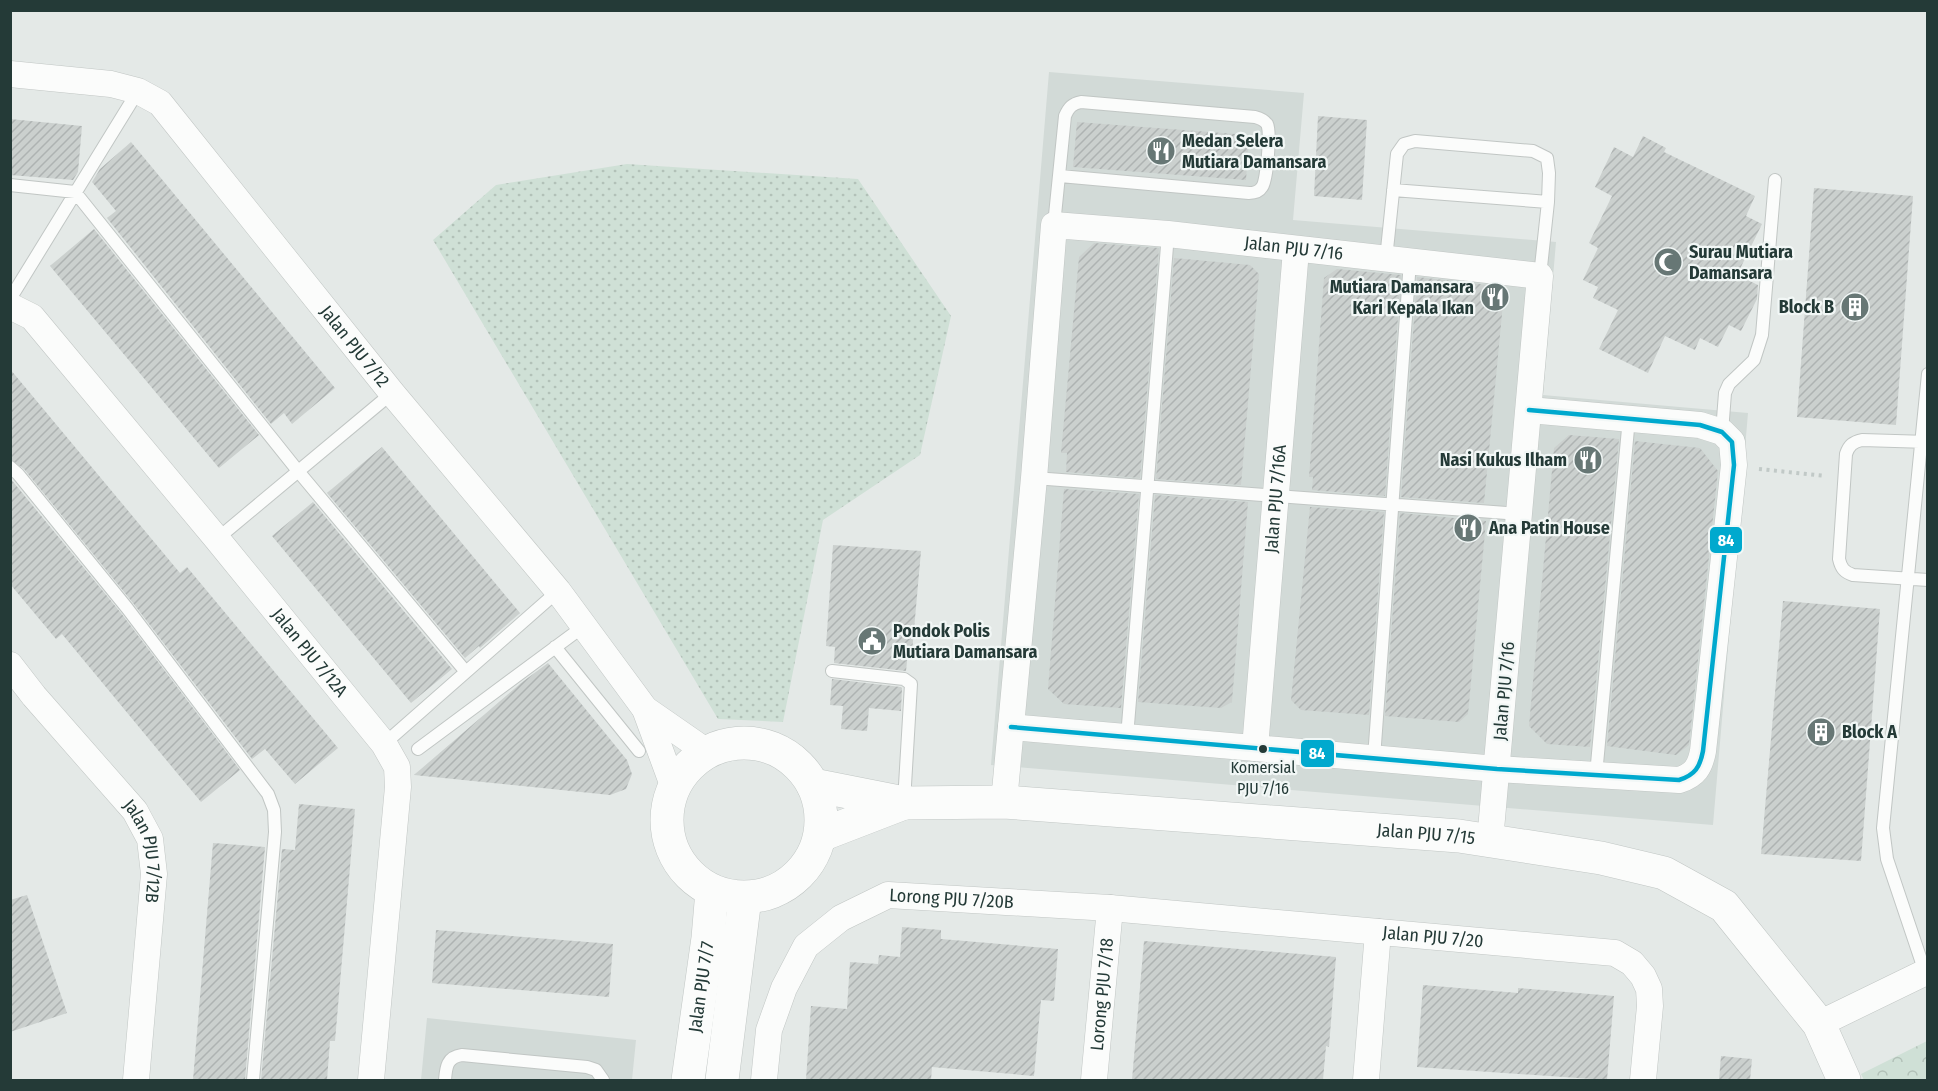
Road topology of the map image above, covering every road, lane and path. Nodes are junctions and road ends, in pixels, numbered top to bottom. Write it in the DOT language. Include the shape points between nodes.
graph roads {
  1 [pos="10,74"];
  2 [pos="138,91"];
  3 [pos="1060,176"];
  4 [pos="1775,180"];
  5 [pos="10,185"];
  6 [pos="1393,190"];
  7 [pos="75,192"];
  8 [pos="1548,202"];
  9 [pos="1054,225"];
  10 [pos="1168,234"];
  11 [pos="1296,249"];
  12 [pos="1398,260"];
  13 [pos="1540,276"];
  14 [pos="10,299"];
  15 [pos="10,306"];
  16 [pos="1928,374"];
  17 [pos="392,393"];
  18 [pos="1529,410"];
  19 [pos="1629,418"];
  20 [pos="1722,432"];
  21 [pos="1924,442"];
  22 [pos="10,467"];
  23 [pos="1756,468"];
  24 [pos="298,471"];
  25 [pos="1034,478"];
  26 [pos="1845,478"];
  27 [pos="1148,487"];
  28 [pos="1276,496"];
  29 [pos="1392,505"];
  30 [pos="1520,514"];
  31 [pos="217,539"];
  32 [pos="1907,579"];
  33 [pos="1928,580"];
  34 [pos="558,591"];
  35 [pos="584,626"];
  36 [pos="555,647"];
  37 [pos="10,665"];
  38 [pos="832,671"];
  39 [pos="466,672"];
  40 [pos="645,710"];
  41 [pos="1011,727"];
  42 [pos="1127,737"];
  43 [pos="384,744"];
  44 [pos="1255,748"];
  45 [pos="418,749"];
  46 [pos="639,751"];
  47 [pos="707,752"];
  48 [pos="1374,758"];
  49 [pos="1497,769"];
  50 [pos="1596,775"];
  51 [pos="813,784"];
  52 [pos="674,788"];
  53 [pos="1004,802"];
  54 [pos="904,803"];
  55 [pos="821,835"];
  56 [pos="1490,841"];
  57 [pos="712,891"];
  58 [pos="745,898"];
  59 [pos="1110,908"];
  60 [pos="1378,932"];
  61 [pos="1926,972"];
  62 [pos="1819,1024"];
  63 [pos="136,1080"];
  64 [pos="253,1080"];
  65 [pos="371,1080"];
  66 [pos="445,1080"];
  67 [pos="603,1080"];
  68 [pos="688,1080"];
  69 [pos="722,1080"];
  70 [pos="764,1080"];
  71 [pos="1094,1080"];
  72 [pos="1366,1080"];
  73 [pos="1643,1080"];
  74 [pos="1844,1080"];
  1 -- 2 [label="street, Jalan PJU 7/12" via="111,84"];
  2 -- 7 [label="lane"];
  2 -- 17 [label="street, Jalan PJU 7/12" via="160,103"];
  3 -- 3 [label="lane" via="1249,194 1262,187 1265,179 1269,133 1262,119 1255,117 1074,103 1065,116"];
  3 -- 9 [label="lane"];
  4 -- 20 [label="lane" via="1762,335 1754,360 1725,393"];
  5 -- 7 [label="lane"];
  6 -- 8 [label="lane"];
  6 -- 8 [label="lane" via="1397,154 1404,144 1414,141 1533,151 1546,158"];
  6 -- 12 [label="lane"];
  7 -- 14 [label="lane"];
  7 -- 24 [label="lane"];
  8 -- 13 [label="lane"];
  9 -- 10 [label="street, Jalan PJU 7/16"];
  9 -- 25 [label="street"];
  10 -- 11 [label="street, Jalan PJU 7/16"];
  10 -- 27 [label="lane"];
  11 -- 12 [label="street, Jalan PJU 7/16"];
  11 -- 28 [label="street, Jalan PJU 7/16A"];
  12 -- 13 [label="street, Jalan PJU 7/16"];
  12 -- 29 [label="lane"];
  13 -- 18 [label="street, Jalan PJU 7/16"];
  15 -- 31 [label="street, Jalan PJU 7/12A" via="32,317"];
  16 -- 21 [label="lane"];
  17 -- 24 [label="lane"];
  17 -- 34 [label="street, Jalan PJU 7/12"];
  18 -- 19 [label="street"];
  18 -- 30 [label="street, Jalan PJU 7/16"];
  19 -- 20 [label="street" via="1700,424"];
  19 -- 50 [label="lane"];
  20 -- 50 [label="street" via="1732,442 1735,456 1701,762 1690,777 1679,780"];
  21 -- 26 [label="lane" via="1855,441 1846,454"];
  21 -- 32 [label="lane"];
  22 -- 64 [label="lane" via="127,608 268,794 274,810 275,832"];
  23 -- 26 [label="path"];
  24 -- 31 [label="lane"];
  24 -- 39 [label="lane"];
  25 -- 27 [label="lane"];
  25 -- 41 [label="street"];
  26 -- 32 [label="lane" via="1840,567 1853,576"];
  27 -- 28 [label="lane"];
  27 -- 42 [label="lane"];
  28 -- 29 [label="lane"];
  28 -- 44 [label="street, Jalan PJU 7/16A"];
  29 -- 30 [label="lane"];
  29 -- 48 [label="lane"];
  30 -- 49 [label="street, Jalan PJU 7/16"];
  31 -- 43 [label="street, Jalan PJU 7/12A"];
  32 -- 33 [label="lane"];
  32 -- 61 [label="lane" via="1883,828 1887,859"];
  34 -- 35 [label="street, Jalan PJU 7/12"];
  34 -- 39 [label="lane"];
  35 -- 36 [label="lane"];
  35 -- 40 [label="street, Jalan PJU 7/12"];
  36 -- 45 [label="lane"];
  36 -- 46 [label="lane"];
  37 -- 63 [label="street, Jalan PJU 7/12B" via="135,811 150,839 154,874"];
  38 -- 54 [label="lane" via="904,679 911,684"];
  39 -- 43 [label="lane"];
  40 -- 47 [label="street, Jalan PJU 7/12"];
  40 -- 52 [label="street, Jalan PJU 7/12"];
  41 -- 42 [label="street"];
  41 -- 53 [label="street"];
  42 -- 44 [label="street"];
  43 -- 65 [label="street, Jalan PJU 7/12A" via="397,767 398,787"];
  44 -- 48 [label="street"];
  47 -- 51 [label="street" via="730,744 755,743 778,750 799,764"];
  47 -- 52 [label="street" via="688,767"];
  48 -- 49 [label="street"];
  49 -- 50 [label="street"];
  49 -- 56 [label="street, Jalan PJU 7/16"];
  51 -- 54 [label="street, Jalan PJU 7/15"];
  51 -- 55 [label="street" via="821,809"];
  52 -- 57 [label="street" via="667,811 669,836 677,859 692,878"];
  53 -- 54 [label="street, Jalan PJU 7/15"];
  53 -- 56 [label="street, Jalan PJU 7/15"];
  54 -- 55 [label="street, Jalan PJU 7/15"];
  55 -- 58 [label="street" via="811,860 794,880 771,893"];
  56 -- 62 [label="street, Jalan PJU 7/15" via="1601,858 1664,873 1724,906"];
  57 -- 58 [label="street"];
  57 -- 68 [label="street, Jalan PJU 7/7"];
  58 -- 69 [label="street, Jalan PJU 7/7"];
  59 -- 60 [label="street, Jalan PJU 7/20"];
  59 -- 70 [label="street, Lorong PJU 7/20B" via="888,895 841,918 806,946 784,988 769,1030"];
  59 -- 71 [label="street, Lorong PJU 7/18"];
  60 -- 72 [label="street"];
  60 -- 73 [label="street, Jalan PJU 7/20" via="1615,953 1632,963 1649,989"];
  61 -- 62 [label="street"];
  62 -- 74 [label="street, Jalan PJU 7/15"];
  66 -- 67 [label="lane" via="449,1061 462,1055 587,1067 596,1070"];
}
